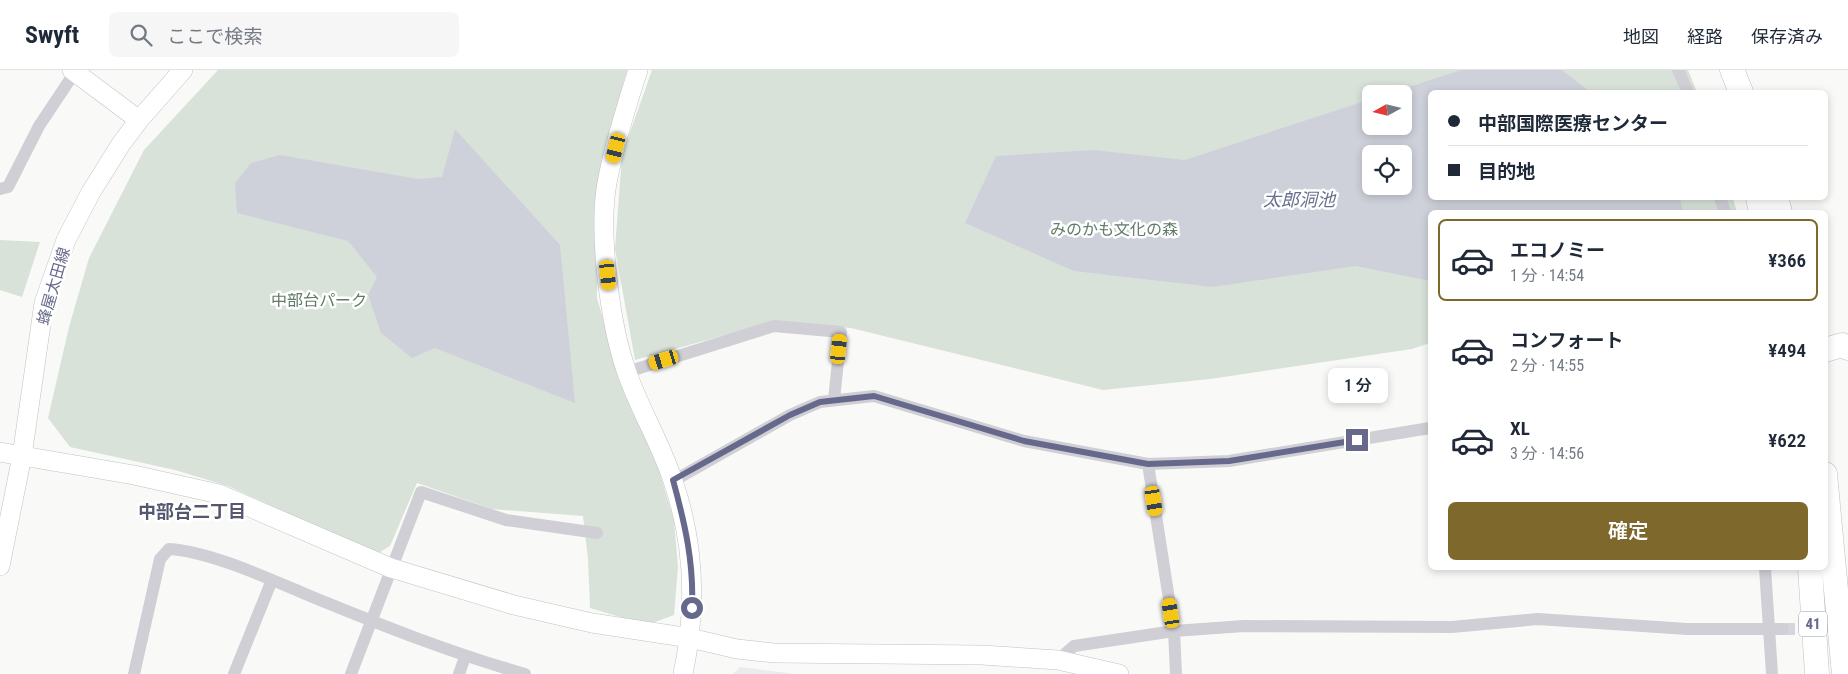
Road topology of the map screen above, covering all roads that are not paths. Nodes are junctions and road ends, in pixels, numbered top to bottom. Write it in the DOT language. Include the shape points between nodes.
graph roads {
  1 [pos="183,70"];
  2 [pos="638,70"];
  3 [pos="1678,70"];
  4 [pos="1714,70"];
  5 [pos="1732,70"];
  6 [pos="73,71"];
  7 [pos="1687,90"];
  8 [pos="1722,90"];
  9 [pos="1740,90"];
  10 [pos="138,120"];
  11 [pos="0,189"];
  12 [pos="1848,348"];
  13 [pos="1828,349"];
  14 [pos="627,372"];
  15 [pos="834,400"];
  16 [pos="1428,428"];
  17 [pos="0,452"];
  18 [pos="22,456"];
  19 [pos="1148,464"];
  20 [pos="673,480"];
  21 [pos="1828,506"];
  22 [pos="597,534"];
  23 [pos="0,566"];
  24 [pos="391,568"];
  25 [pos="1766,570"];
  26 [pos="1810,570"];
  27 [pos="272,580"];
  28 [pos="370,620"];
  29 [pos="1783,628"];
  30 [pos="1768,629"];
  31 [pos="1174,631"];
  32 [pos="690,638"];
  33 [pos="465,657"];
  34 [pos="1058,660"];
  35 [pos="134,674"];
  36 [pos="234,674"];
  37 [pos="351,674"];
  38 [pos="459,674"];
  39 [pos="525,674"];
  40 [pos="682,674"];
  41 [pos="1119,674"];
  42 [pos="1176,674"];
  43 [pos="1772,674"];
  44 [pos="1817,674"];
  45 [pos="1844,674"];
  1 -- 10 [label="street, 蜂屋太田線"];
  2 -- 14 [label="street" via="606,192 604,245 611,305"];
  3 -- 7 [label="street"];
  4 -- 8 [label="highway"];
  5 -- 9 [label="highway"];
  6 -- 10 [label="street"];
  6 -- 11 [label="street" via="8,186"];
  10 -- 18 [label="street, 蜂屋太田線" via="91,192 63,249 44,303"];
  12 -- 13 [label="highway" via="1842,345"];
  14 -- 15 [label="street" via="774,326 841,332"];
  14 -- 20 [label="street"];
  15 -- 19 [label="street" via="874,396 1024,441"];
  15 -- 20 [label="street" via="820,402 790,415"];
  16 -- 19 [label="street" via="1229,461"];
  17 -- 18 [label="street"];
  18 -- 23 [label="street, 蜂屋太田線"];
  18 -- 24 [label="street" via="134,475 219,494"];
  19 -- 31 [label="street"];
  20 -- 32 [label="street" via="685,524 693,578"];
  21 -- 45 [label="highway, 41"];
  22 -- 24 [label="street" via="506,520 421,492"];
  24 -- 28 [label="street"];
  24 -- 32 [label="street" via="514,605 592,624"];
  25 -- 30 [label="street"];
  26 -- 44 [label="highway, 41"];
  27 -- 28 [label="street"];
  27 -- 35 [label="street" via="186,550 169,549 160,559"];
  27 -- 36 [label="street"];
  28 -- 33 [label="street"];
  28 -- 37 [label="street"];
  29 -- 30 [label="street"];
  30 -- 31 [label="street" via="1687,629 1538,619 1452,627 1244,626"];
  30 -- 43 [label="street"];
  31 -- 34 [label="street" via="1074,646"];
  31 -- 42 [label="street"];
  32 -- 34 [label="street" via="737,649 774,653 982,655"];
  32 -- 40 [label="street"];
  33 -- 38 [label="street"];
  33 -- 39 [label="street"];
  34 -- 41 [label="street"];
}
